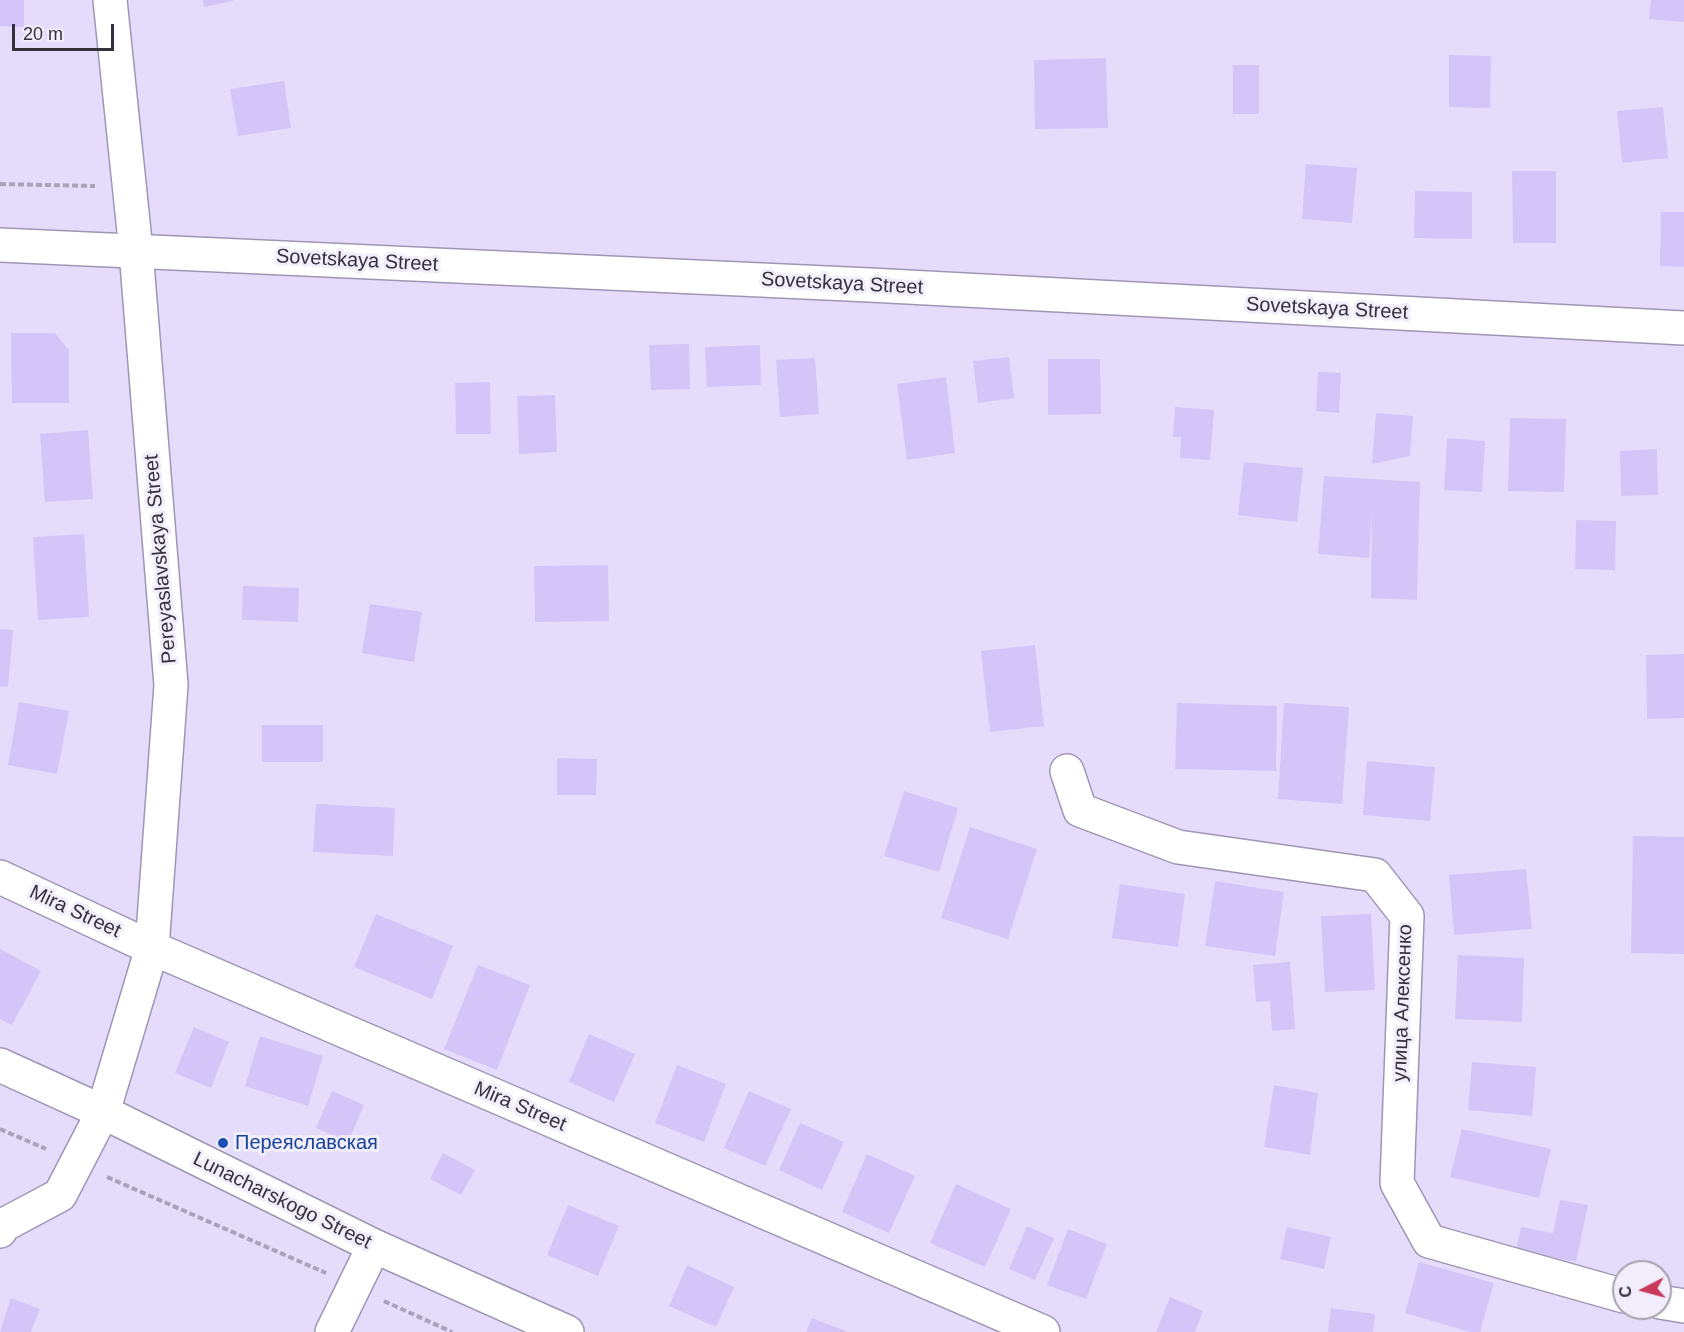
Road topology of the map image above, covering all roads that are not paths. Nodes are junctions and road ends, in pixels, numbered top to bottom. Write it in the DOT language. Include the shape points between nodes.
graph roads {
  1 [pos="110,0"];
  2 [pos="0,245"];
  3 [pos="136,251"];
  4 [pos="1684,328"];
  5 [pos="1066,771"];
  6 [pos="0,877"];
  7 [pos="152,948"];
  8 [pos="0,1065"];
  9 [pos="103,1112"];
  10 [pos="0,1231"];
  11 [pos="374,1246"];
  12 [pos="1612,1293"];
  13 [pos="332,1332"];
  14 [pos="567,1332"];
  15 [pos="1043,1332"];
  1 -- 3 [label="street, Pereyaslavskaya Street"];
  2 -- 3 [label="street, Sovetskaya Street"];
  3 -- 4 [label="street, Sovetskaya Street"];
  3 -- 7 [label="street, Pereyaslavskaya Street" via="171,685"];
  5 -- 12 [label="street, улица Алексенко" via="1080,810 1178,847 1375,875 1407,916 1398,1183 1429,1241"];
  6 -- 7 [label="street, Mira Street"];
  7 -- 9 [label="street, Pereyaslavskaya Street"];
  7 -- 15 [label="street, Mira Street"];
  8 -- 9 [label="street, Lunacharskogo Street"];
  9 -- 10 [label="street, Pereyaslavskaya Street" via="60,1195 2,1226"];
  9 -- 11 [label="street, Lunacharskogo Street"];
  11 -- 13 [label="street"];
  11 -- 14 [label="street, Lunacharskogo Street"];
}
